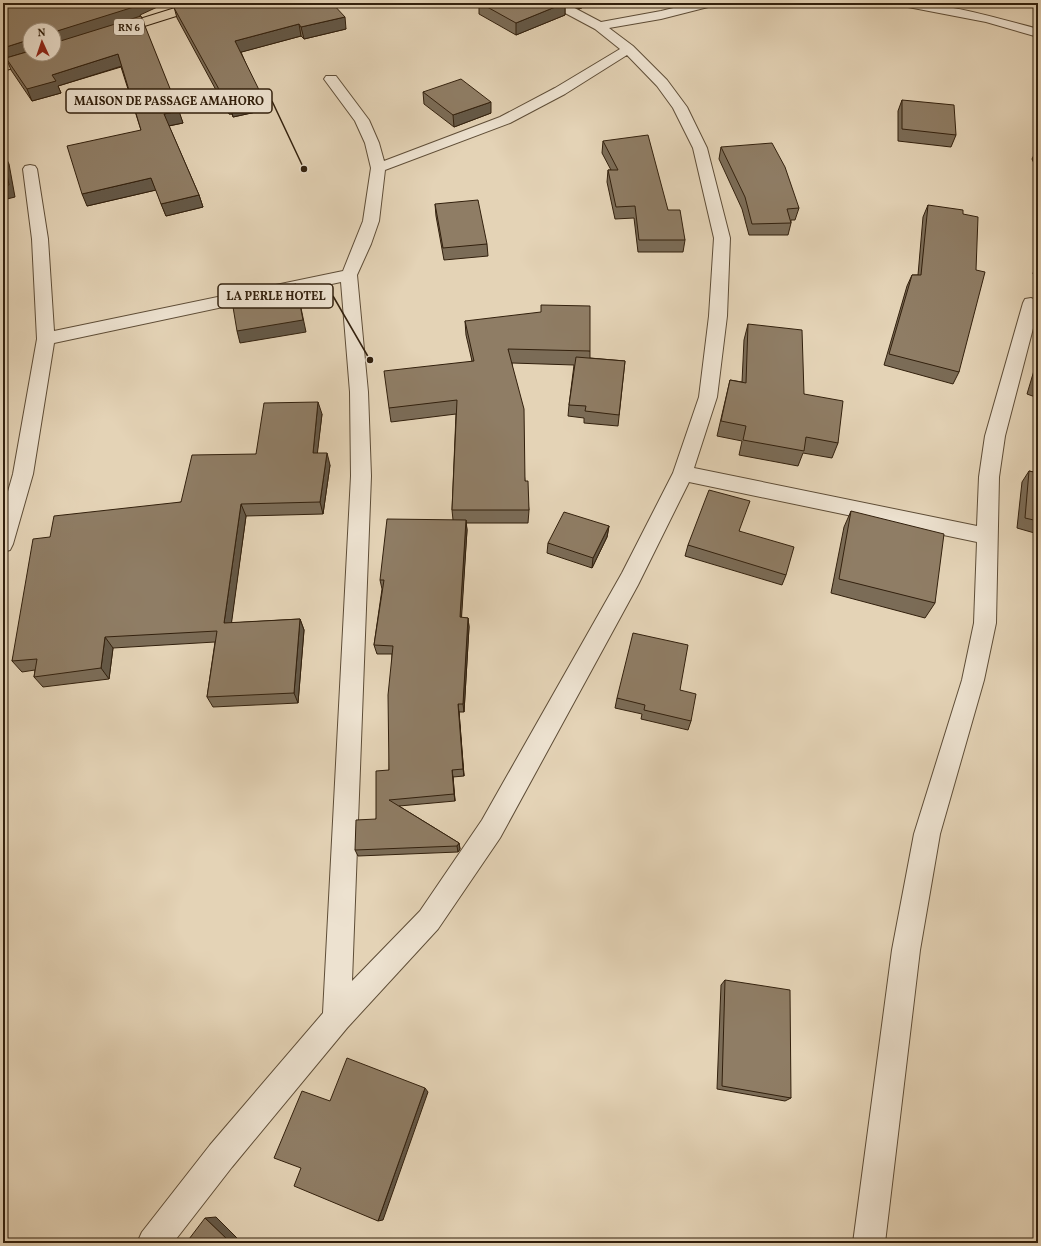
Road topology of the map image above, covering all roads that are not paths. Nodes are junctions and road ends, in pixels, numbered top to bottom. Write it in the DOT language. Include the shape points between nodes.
graph roads {
  1 [pos="556,3"];
  2 [pos="708,3"];
  3 [pos="908,3"];
  4 [pos="199,4"];
  5 [pos="599,26"];
  6 [pos="1038,33"];
  7 [pos="107,34"];
  8 [pos="628,49"];
  9 [pos="22,61"];
  10 [pos="3,67"];
  11 [pos="331,79"];
  12 [pos="378,168"];
  13 [pos="30,169"];
  14 [pos="349,276"];
  15 [pos="1031,303"];
  16 [pos="46,339"];
  17 [pos="683,473"];
  18 [pos="988,536"];
  19 [pos="3,544"];
  20 [pos="337,1018"];
  21 [pos="153,1243"];
  22 [pos="869,1243"];
  1 -- 5 [label="street"];
  2 -- 5 [label="street" via="661,15"];
  3 -- 6 [label="street" via="988,19"];
  4 -- 7 [label="main road, RN 6"];
  5 -- 8 [label="street"];
  8 -- 12 [label="street" via="560,91 505,120"];
  8 -- 17 [label="street" via="662,83 680,107 700,148 722,238 718,316 708,397"];
  9 -- 10 [label="main road"];
  11 -- 12 [label="street" via="362,120 372,143"];
  12 -- 14 [label="street" via="371,221"];
  13 -- 16 [label="street" via="40,240"];
  14 -- 16 [label="street"];
  14 -- 20 [label="street" via="359,392 361,476"];
  15 -- 18 [label="street" via="995,436 989,477"];
  16 -- 19 [label="street" via="23,474"];
  17 -- 18 [label="street"];
  17 -- 20 [label="street" via="630,579 491,829 429,920"];
  18 -- 22 [label="street" via="985,623 973,680 927,834 906,950"];
  20 -- 21 [label="street"];
}
